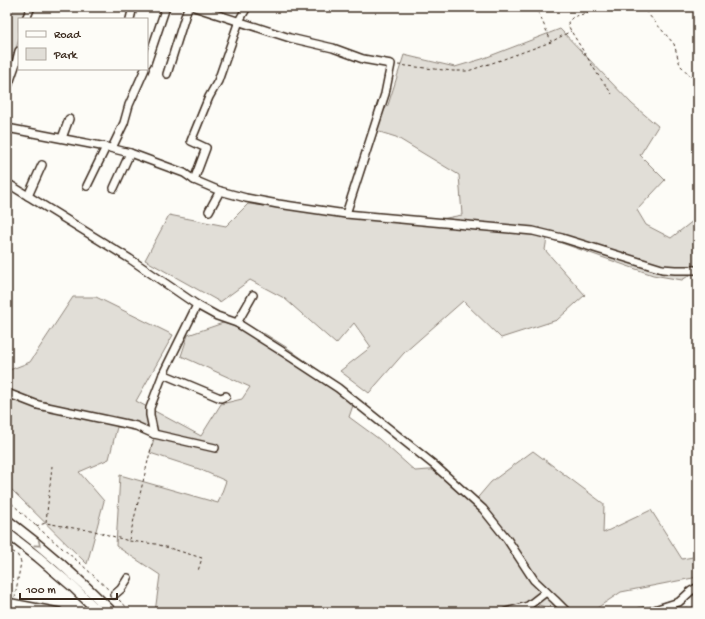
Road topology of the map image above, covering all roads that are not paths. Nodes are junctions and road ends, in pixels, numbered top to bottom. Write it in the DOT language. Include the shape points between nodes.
graph roads {
  1 [pos="31,7"];
  2 [pos="133,7"];
  3 [pos="166,7"];
  4 [pos="188,7"];
  5 [pos="194,7"];
  6 [pos="247,7"];
  7 [pos="26,18"];
  8 [pos="130,18"];
  9 [pos="239,21"];
  10 [pos="18,55"];
  11 [pos="148,60"];
  12 [pos="145,70"];
  13 [pos="167,74"];
  14 [pos="7,89"];
  15 [pos="69,119"];
  16 [pos="7,128"];
  17 [pos="62,138"];
  18 [pos="109,147"];
  19 [pos="130,153"];
  20 [pos="42,165"];
  21 [pos="194,180"];
  22 [pos="7,183"];
  23 [pos="87,186"];
  24 [pos="114,188"];
  25 [pos="220,191"];
  26 [pos="28,196"];
  27 [pos="209,211"];
  28 [pos="346,214"];
  29 [pos="698,270"];
  30 [pos="254,295"];
  31 [pos="197,305"];
  32 [pos="237,323"];
  33 [pos="163,374"];
  34 [pos="7,393"];
  35 [pos="226,396"];
  36 [pos="154,434"];
  37 [pos="215,448"];
  38 [pos="7,520"];
  39 [pos="7,533"];
  40 [pos="128,578"];
  41 [pos="698,587"];
  42 [pos="546,592"];
  43 [pos="114,595"];
  44 [pos="10,602"];
  45 [pos="59,612"];
  46 [pos="99,612"];
  47 [pos="112,612"];
  48 [pos="506,612"];
  49 [pos="566,612"];
  50 [pos="641,612"];
  1 -- 7 [label="street"];
  2 -- 8 [label="street"];
  3 -- 11 [label="street"];
  4 -- 13 [label="street"];
  5 -- 9 [label="street"];
  6 -- 9 [label="street"];
  9 -- 21 [label="street" via="218,81 191,141 206,148"];
  9 -- 28 [label="street" via="363,59 391,64 385,94"];
  10 -- 14 [label="street"];
  12 -- 18 [label="street" via="124,123"];
  15 -- 17 [label="street"];
  16 -- 17 [label="street"];
  17 -- 18 [label="street"];
  18 -- 19 [label="street"];
  18 -- 23 [label="street"];
  19 -- 21 [label="street" via="184,173"];
  19 -- 24 [label="street"];
  20 -- 26 [label="street"];
  21 -- 25 [label="street"];
  22 -- 26 [label="street"];
  25 -- 27 [label="street"];
  25 -- 28 [label="street" via="246,198"];
  26 -- 31 [label="street" via="130,259"];
  28 -- 29 [label="street" via="533,231 662,269"];
  30 -- 32 [label="street"];
  31 -- 32 [label="street"];
  31 -- 33 [label="street"];
  32 -- 42 [label="street" via="338,388 434,464 483,508 508,539 534,580"];
  33 -- 35 [label="street" via="218,397"];
  33 -- 36 [label="street" via="150,408"];
  34 -- 36 [label="street" via="38,405 136,426"];
  36 -- 37 [label="street"];
  38 -- 47 [label="main road, one-way" via="59,562"];
  39 -- 46 [label="main road" via="72,586"];
  40 -- 43 [label="street" via="121,590"];
  41 -- 50 [label="street" via="679,602"];
  42 -- 48 [label="street" via="528,606"];
  42 -- 49 [label="street"];
  44 -- 45 [label="street"];
}
